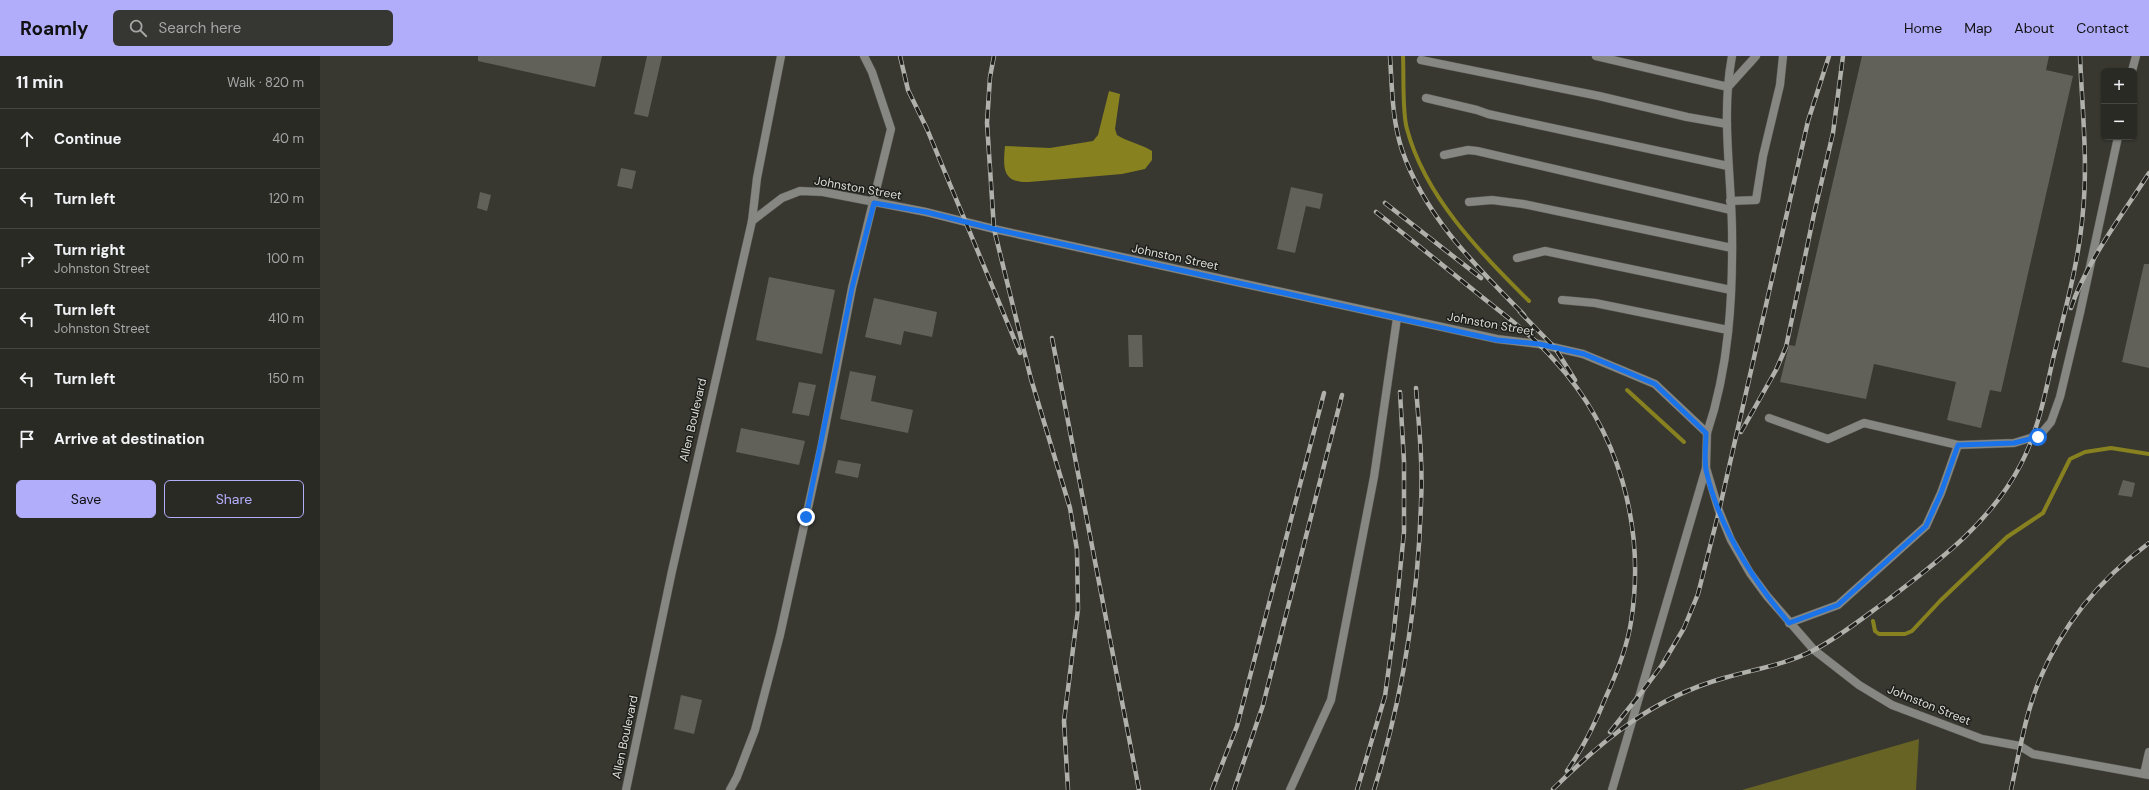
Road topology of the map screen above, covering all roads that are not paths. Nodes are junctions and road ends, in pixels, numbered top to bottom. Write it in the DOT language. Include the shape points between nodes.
graph roads {
  1 [pos="781,56"];
  2 [pos="864,56"];
  3 [pos="1596,56"];
  4 [pos="1732,56"];
  5 [pos="1756,56"];
  6 [pos="1783,56"];
  7 [pos="2136,56"];
  8 [pos="1421,60"];
  9 [pos="2133,68"];
  10 [pos="1728,86"];
  11 [pos="1426,98"];
  12 [pos="1727,124"];
  13 [pos="2117,140"];
  14 [pos="1444,155"];
  15 [pos="1728,166"];
  16 [pos="1470,202"];
  17 [pos="874,203"];
  18 [pos="1731,206"];
  19 [pos="752,221"];
  20 [pos="1732,248"];
  21 [pos="1517,258"];
  22 [pos="1731,290"];
  23 [pos="1562,300"];
  24 [pos="1397,318"];
  25 [pos="1728,330"];
  26 [pos="1769,418"];
  27 [pos="1706,433"];
  28 [pos="1958,445"];
  29 [pos="1706,468"];
  30 [pos="1789,623"];
  31 [pos="2149,752"];
  32 [pos="2146,775"];
  33 [pos="626,790"];
  34 [pos="730,790"];
  35 [pos="1290,790"];
  36 [pos="1612,790"];
  1 -- 19 [label="street, Allen Boulevard" via="757,178"];
  2 -- 17 [label="street" via="891,129"];
  3 -- 10 [label="street"];
  4 -- 10 [label="street"];
  5 -- 10 [label="street"];
  6 -- 18 [label="street" via="1780,85 1763,156 1756,200"];
  7 -- 9 [label="street"];
  8 -- 12 [label="street"];
  10 -- 12 [label="street"];
  11 -- 15 [label="street"];
  12 -- 15 [label="street"];
  13 -- 28 [label="street" via="2080,313 2060,397 2051,422 2040,435 2014,443"];
  14 -- 18 [label="street" via="1468,150 1477,151"];
  15 -- 18 [label="street"];
  16 -- 20 [label="street" via="1492,200 1523,204"];
  17 -- 19 [label="street, Johnston Street" via="823,192 800,191 782,198"];
  17 -- 24 [label="street, Johnston Street" via="926,212 979,226"];
  17 -- 34 [label="street" via="852,288 821,449 777,649 755,730"];
  18 -- 20 [label="street"];
  19 -- 33 [label="street, Allen Boulevard" via="673,564"];
  20 -- 22 [label="street"];
  21 -- 22 [label="street" via="1545,251"];
  22 -- 25 [label="street"];
  23 -- 25 [label="street" via="1595,303"];
  24 -- 27 [label="street, Johnston Street" via="1497,340 1539,344 1584,354 1655,384"];
  24 -- 35 [label="street" via="1374,477 1331,700"];
  25 -- 27 [label="street" via="1715,408"];
  26 -- 28 [label="street" via="1828,439 1864,423"];
  27 -- 29 [label="street, Johnston Street"];
  28 -- 30 [label="street" via="1926,526 1838,605"];
  29 -- 30 [label="street, Johnston Street" via="1731,540 1750,573"];
  29 -- 36 [label="street"];
  30 -- 32 [label="street, Johnston Street" via="1820,654 1858,685 1892,705 1982,739 2020,746 2034,754"];
  31 -- 32 [label="street"];
}
